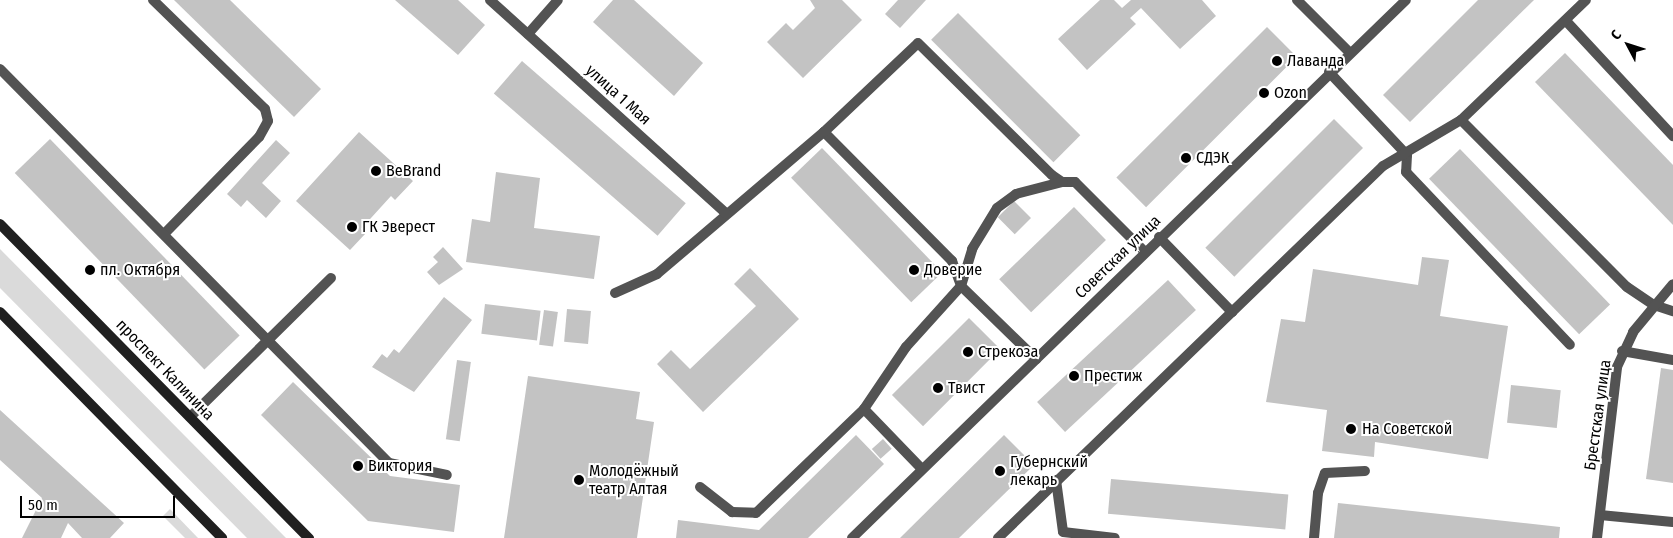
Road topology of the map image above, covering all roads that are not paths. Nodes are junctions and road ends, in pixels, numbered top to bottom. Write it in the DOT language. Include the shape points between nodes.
graph roads {
  1 [pos="153,0"];
  2 [pos="490,0"];
  3 [pos="558,0"];
  4 [pos="1296,0"];
  5 [pos="1406,0"];
  6 [pos="1586,0"];
  7 [pos="1567,22"];
  8 [pos="528,34"];
  9 [pos="1349,52"];
  10 [pos="0,69"];
  11 [pos="1329,72"];
  12 [pos="1461,120"];
  13 [pos="824,132"];
  14 [pos="1673,136"];
  15 [pos="1407,155"];
  16 [pos="1062,182"];
  17 [pos="726,213"];
  18 [pos="0,224"];
  19 [pos="164,234"];
  20 [pos="1159,237"];
  21 [pos="1145,252"];
  22 [pos="331,278"];
  23 [pos="1673,284"];
  24 [pos="961,286"];
  25 [pos="615,293"];
  26 [pos="1654,305"];
  27 [pos="1673,311"];
  28 [pos="0,312"];
  29 [pos="1232,312"];
  30 [pos="269,340"];
  31 [pos="1570,344"];
  32 [pos="1622,351"];
  33 [pos="1036,358"];
  34 [pos="1673,360"];
  35 [pos="864,409"];
  36 [pos="190,417"];
  37 [pos="922,469"];
  38 [pos="1365,472"];
  39 [pos="447,475"];
  40 [pos="1056,480"];
  41 [pos="700,487"];
  42 [pos="1600,514"];
  43 [pos="1673,522"];
  44 [pos="1062,535"];
  45 [pos="222,538"];
  46 [pos="309,538"];
  47 [pos="852,538"];
  48 [pos="998,538"];
  49 [pos="1114,538"];
  50 [pos="1314,538"];
  51 [pos="1597,538"];
  1 -- 19 [label="street" via="265,109 268,122 259,137"];
  2 -- 8 [label="street, улица 1 Мая"];
  3 -- 8 [label="street"];
  4 -- 9 [label="street"];
  5 -- 9 [label="street, Советская улица"];
  6 -- 7 [label="street"];
  7 -- 12 [label="street"];
  7 -- 14 [label="street"];
  8 -- 17 [label="street, улица 1 Мая"];
  9 -- 11 [label="street, Советская улица"];
  10 -- 19 [label="street"];
  11 -- 15 [label="street"];
  11 -- 20 [label="street, Советская улица"];
  12 -- 15 [label="street"];
  12 -- 26 [label="street" via="1627,287"];
  13 -- 16 [label="street" via="918,43"];
  13 -- 17 [label="street"];
  13 -- 24 [label="street" via="952,261"];
  15 -- 29 [label="street" via="1383,166"];
  15 -- 31 [label="street" via="1406,172"];
  16 -- 21 [label="street" via="1075,182"];
  16 -- 24 [label="street" via="1016,194 997,208 972,249"];
  17 -- 25 [label="street" via="657,274"];
  18 -- 36 [label="main road, проспект Калинина"];
  19 -- 30 [label="street"];
  20 -- 21 [label="street, Советская улица"];
  20 -- 29 [label="street"];
  21 -- 33 [label="street, Советская улица"];
  22 -- 30 [label="street"];
  23 -- 26 [label="street, Брестская улица"];
  24 -- 33 [label="street"];
  24 -- 35 [label="street" via="906,347"];
  26 -- 27 [label="street"];
  26 -- 32 [label="street, Брестская улица"];
  28 -- 45 [label="main road"];
  29 -- 40 [label="street"];
  30 -- 36 [label="street"];
  30 -- 39 [label="street" via="389,463"];
  32 -- 34 [label="street"];
  32 -- 42 [label="street, Брестская улица"];
  33 -- 37 [label="street, Советская улица"];
  35 -- 37 [label="street"];
  35 -- 41 [label="street" via="756,513 732,512"];
  36 -- 46 [label="main road, проспект Калинина"];
  37 -- 47 [label="street, Советская улица"];
  38 -- 50 [label="street" via="1331,469 1325,473 1318,492"];
  40 -- 44 [label="street"];
  40 -- 48 [label="street"];
  42 -- 43 [label="street"];
  42 -- 51 [label="street, Брестская улица"];
  44 -- 49 [label="street"];
}
